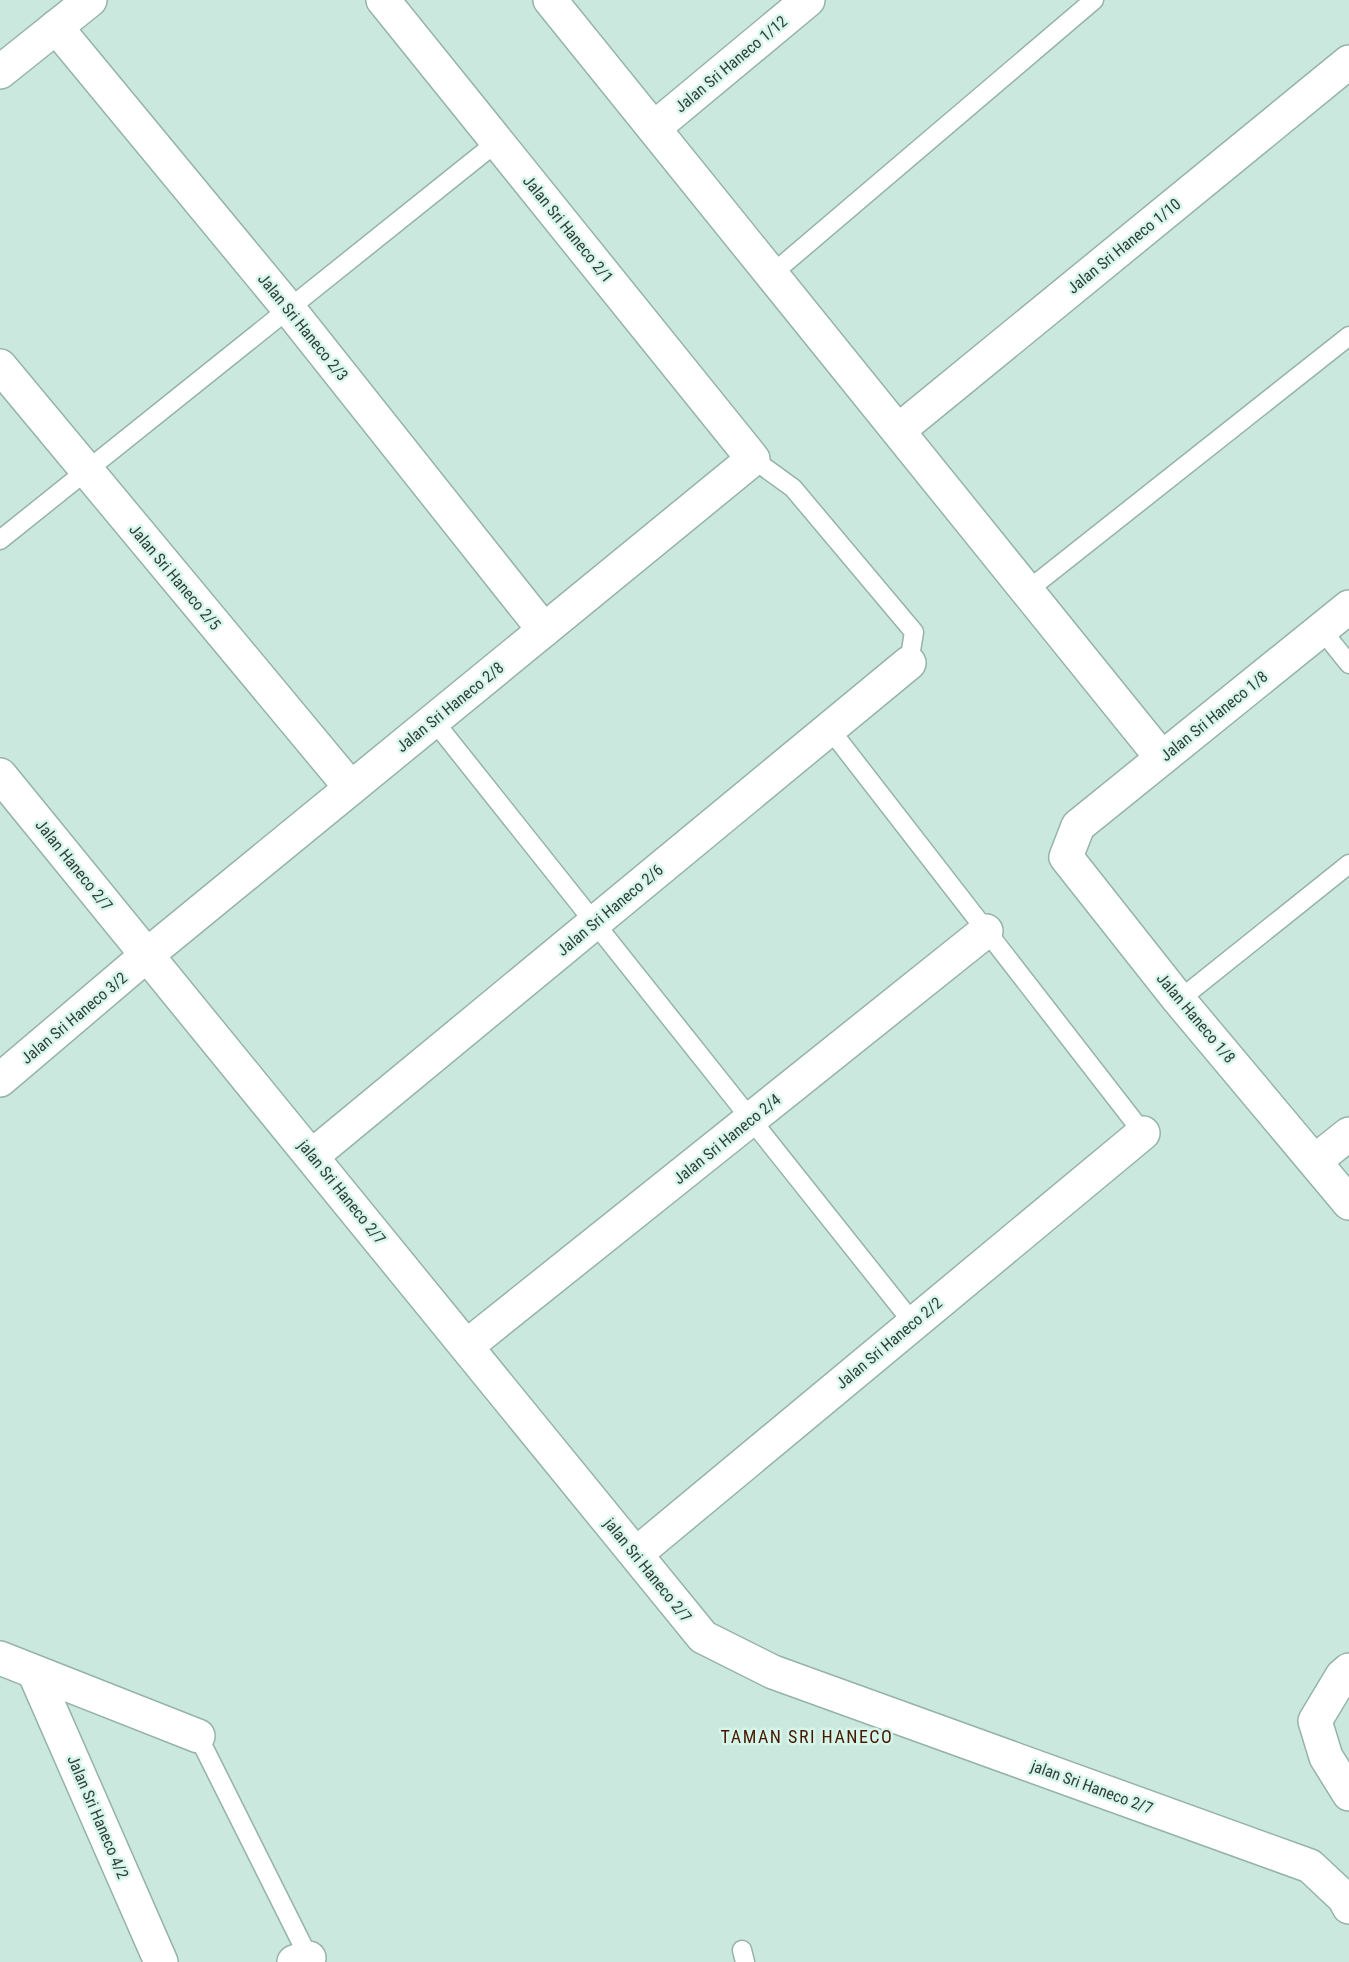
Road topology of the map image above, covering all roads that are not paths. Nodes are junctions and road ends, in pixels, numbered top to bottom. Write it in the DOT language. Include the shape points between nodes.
graph roads {
  1 [pos="90,0"];
  2 [pos="383,0"];
  3 [pos="550,0"];
  4 [pos="808,0"];
  5 [pos="1094,0"];
  6 [pos="56,27"];
  7 [pos="1349,62"];
  8 [pos="0,72"];
  9 [pos="654,128"];
  10 [pos="497,142"];
  11 [pos="772,274"];
  12 [pos="289,309"];
  13 [pos="1349,336"];
  14 [pos="0,366"];
  15 [pos="899,430"];
  16 [pos="753,459"];
  17 [pos="87,471"];
  18 [pos="0,540"];
  19 [pos="1028,590"];
  20 [pos="1349,607"];
  21 [pos="1321,629"];
  22 [pos="544,630"];
  23 [pos="909,663"];
  24 [pos="1349,664"];
  25 [pos="434,721"];
  26 [pos="829,728"];
  27 [pos="1162,758"];
  28 [pos="0,775"];
  29 [pos="351,788"];
  30 [pos="1078,826"];
  31 [pos="1349,864"];
  32 [pos="595,923"];
  33 [pos="986,932"];
  34 [pos="147,955"];
  35 [pos="1179,1000"];
  36 [pos="0,1080"];
  37 [pos="751,1119"];
  38 [pos="1143,1133"];
  39 [pos="1349,1134"];
  40 [pos="312,1156"];
  41 [pos="1315,1161"];
  42 [pos="1349,1203"];
  43 [pos="913,1323"];
  44 [pos="467,1346"];
  45 [pos="636,1554"];
  46 [pos="0,1658"];
  47 [pos="1349,1670"];
  48 [pos="34,1672"];
  49 [pos="198,1736"];
  50 [pos="1349,1794"];
  51 [pos="1349,1907"];
  52 [pos="301,1960"];
  53 [pos="161,1962"];
  1 -- 6 [label="street"];
  2 -- 10 [label="street, Jalan Sri Haneco 2/1"];
  3 -- 9 [label="street"];
  4 -- 9 [label="street, Jalan Sri Haneco 1/12"];
  5 -- 11 [label="lane"];
  6 -- 8 [label="street"];
  6 -- 12 [label="street, Jalan Sri Haneco 2/3"];
  7 -- 15 [label="street, Jalan Sri Haneco 1/10"];
  9 -- 11 [label="street"];
  10 -- 12 [label="lane"];
  10 -- 16 [label="street, Jalan Sri Haneco 2/1"];
  11 -- 15 [label="street"];
  12 -- 17 [label="lane"];
  12 -- 22 [label="street, Jalan Sri Haneco 2/3"];
  13 -- 19 [label="lane"];
  14 -- 17 [label="street, Jalan Sri Haneco 2/5"];
  15 -- 19 [label="street"];
  16 -- 22 [label="street, Jalan Sri Haneco 2/8"];
  16 -- 23 [label="lane" via="793,488 914,632"];
  17 -- 18 [label="lane"];
  17 -- 29 [label="street, Jalan Sri Haneco 2/5"];
  19 -- 27 [label="street"];
  20 -- 21 [label="street, Jalan Sri Haneco 1/8"];
  21 -- 24 [label="lane"];
  21 -- 27 [label="street, Jalan Sri Haneco 1/8"];
  22 -- 25 [label="street, Jalan Sri Haneco 2/8"];
  23 -- 26 [label="street, Jalan Sri Haneco 2/6"];
  25 -- 29 [label="street, Jalan Sri Haneco 2/8"];
  25 -- 32 [label="lane"];
  26 -- 32 [label="street, Jalan Sri Haneco 2/6"];
  26 -- 33 [label="lane"];
  27 -- 30 [label="street, Jalan Sri Haneco 1/8"];
  28 -- 34 [label="street, Jalan Haneco 2/7"];
  29 -- 34 [label="street, Jalan Sri Haneco 2/8"];
  30 -- 35 [label="street, Jalan Haneco 1/8" via="1066,857"];
  31 -- 35 [label="lane"];
  32 -- 37 [label="lane"];
  32 -- 40 [label="street, Jalan Sri Haneco 2/6"];
  33 -- 37 [label="street, Jalan Sri Haneco 2/4"];
  33 -- 38 [label="lane"];
  34 -- 36 [label="street, Jalan Sri Haneco 3/2"];
  34 -- 40 [label="street, jalan Sri Haneco 2/7"];
  35 -- 41 [label="street, Jalan Haneco 1/8"];
  37 -- 43 [label="lane"];
  37 -- 44 [label="street, Jalan Sri Haneco 2/4"];
  38 -- 43 [label="street, Jalan Sri Haneco 2/2"];
  39 -- 41 [label="street"];
  40 -- 44 [label="street, jalan Sri Haneco 2/7"];
  41 -- 42 [label="street, Jalan Haneco 1/8"];
  43 -- 45 [label="street, Jalan Sri Haneco 2/2"];
  44 -- 45 [label="street, jalan Sri Haneco 2/7"];
  45 -- 51 [label="street, jalan Sri Haneco 2/7" via="703,1637 772,1672 1310,1866"];
  46 -- 48 [label="street"];
  47 -- 50 [label="street" via="1315,1721 1326,1757"];
  48 -- 49 [label="street"];
  48 -- 53 [label="street, Jalan Sri Haneco 4/2"];
  49 -- 52 [label="lane"];
}
